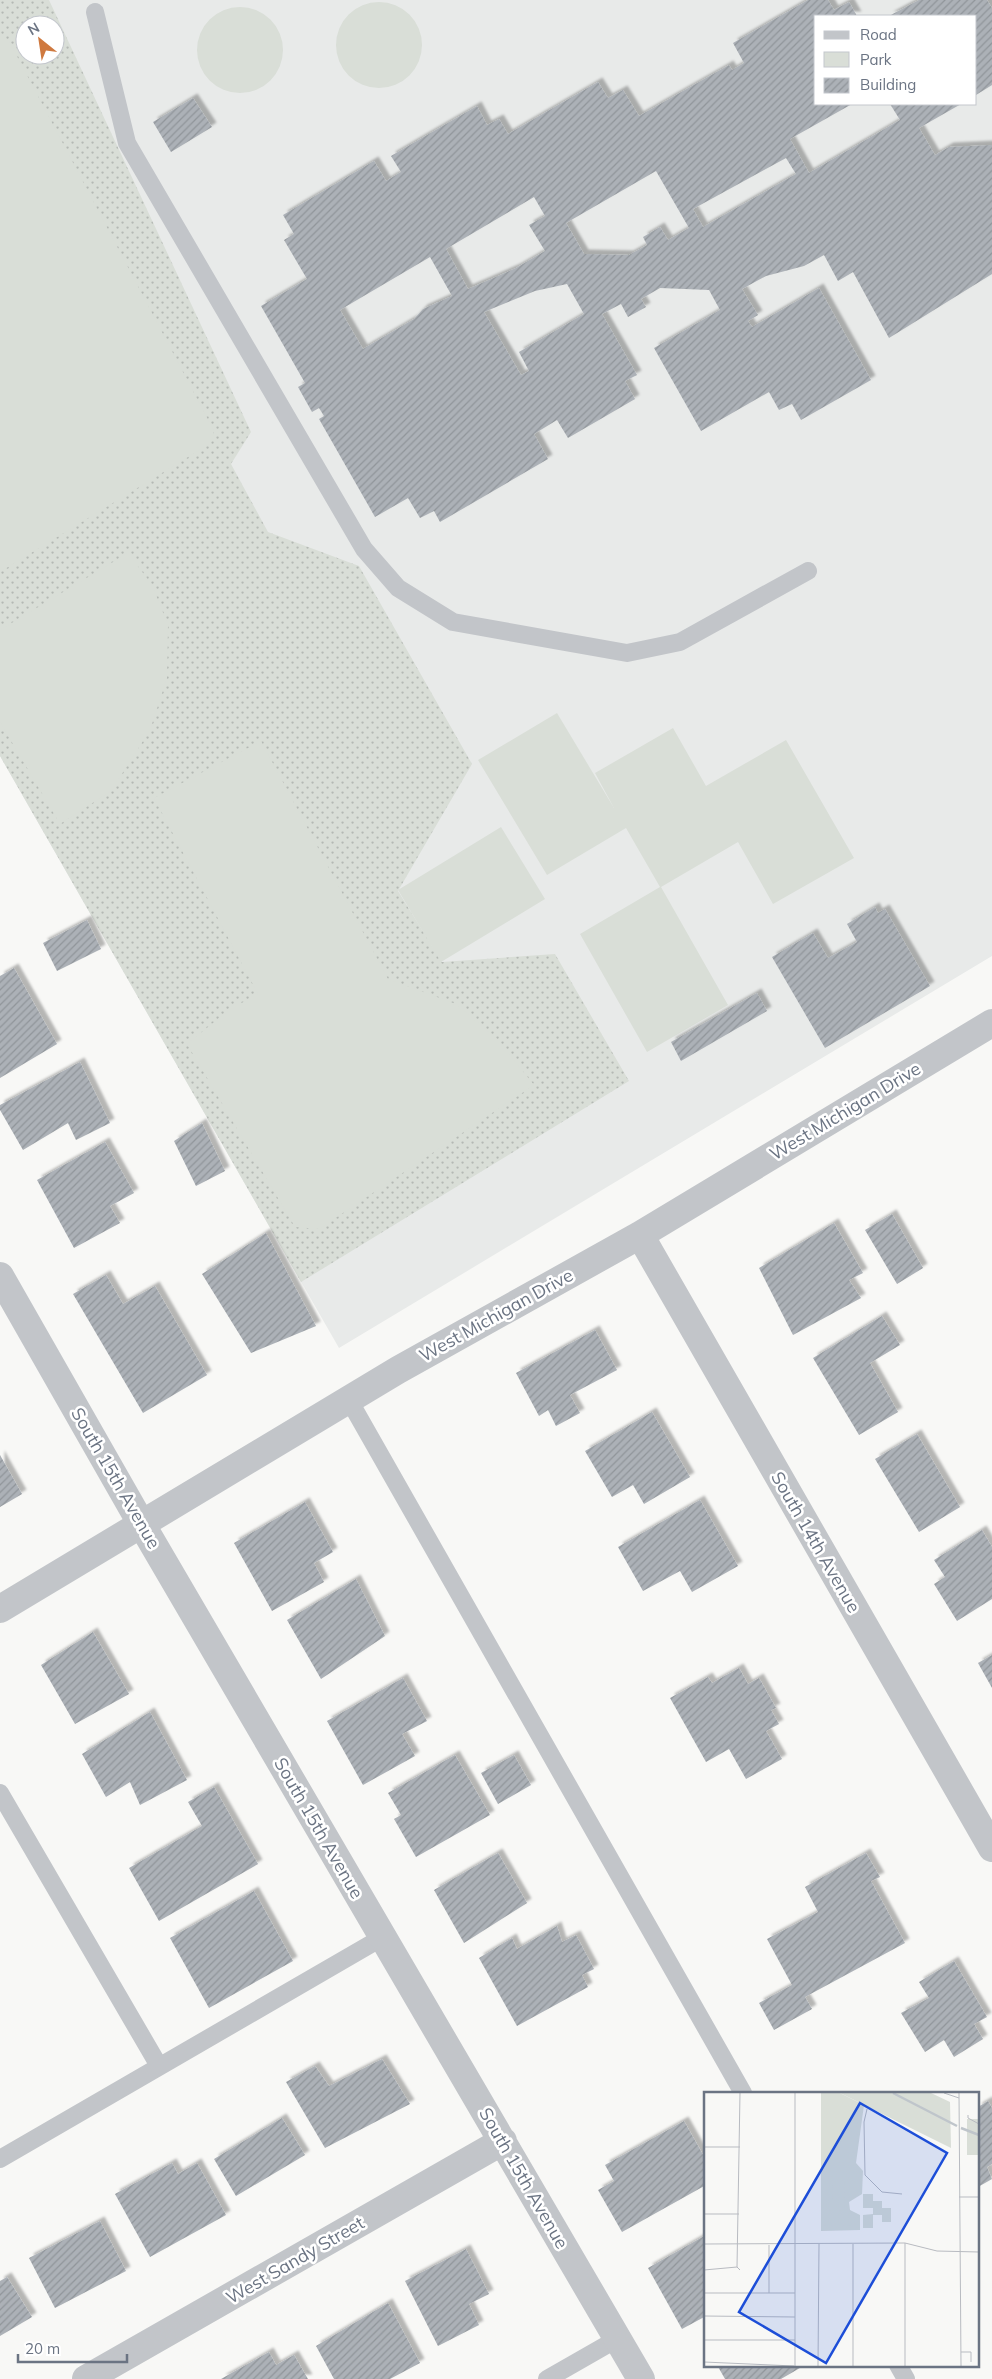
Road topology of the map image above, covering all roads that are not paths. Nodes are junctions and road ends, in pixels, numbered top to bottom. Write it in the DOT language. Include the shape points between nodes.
graph roads {
  1 [pos="95,12"];
  2 [pos="808,571"];
  3 [pos="992,1023"];
  4 [pos="640,1235"];
  5 [pos="0,1276"];
  6 [pos="349,1400"];
  7 [pos="142,1525"];
  8 [pos="0,1609"];
  9 [pos="0,1793"];
  10 [pos="992,1848"];
  11 [pos="383,1937"];
  12 [pos="159,2066"];
  13 [pos="742,2092"];
  14 [pos="503,2140"];
  15 [pos="0,2160"];
  16 [pos="617,2339"];
  17 [pos="899,2366"];
  18 [pos="86,2379"];
  19 [pos="547,2379"];
  20 [pos="641,2379"];
  21 [pos="906,2379"];
  1 -- 2 [label="lane" via="127,143 364,548 398,588 453,622 627,653 680,642"];
  3 -- 4 [label="street, West Michigan Drive"];
  4 -- 6 [label="street, West Michigan Drive"];
  4 -- 10 [label="street, South 14th Avenue"];
  5 -- 7 [label="street, South 15th Avenue"];
  6 -- 7 [label="street, West Michigan Drive"];
  6 -- 13 [label="lane"];
  7 -- 8 [label="street, West Michigan Drive"];
  7 -- 11 [label="street, South 15th Avenue"];
  9 -- 12 [label="lane"];
  11 -- 12 [label="lane"];
  11 -- 14 [label="street, South 15th Avenue"];
  12 -- 15 [label="lane"];
  14 -- 16 [label="street, South 15th Avenue"];
  14 -- 18 [label="street, West Sandy Street"];
  16 -- 19 [label="lane"];
  16 -- 20 [label="street, South 15th Avenue"];
  17 -- 21 [label="lane"];
}
